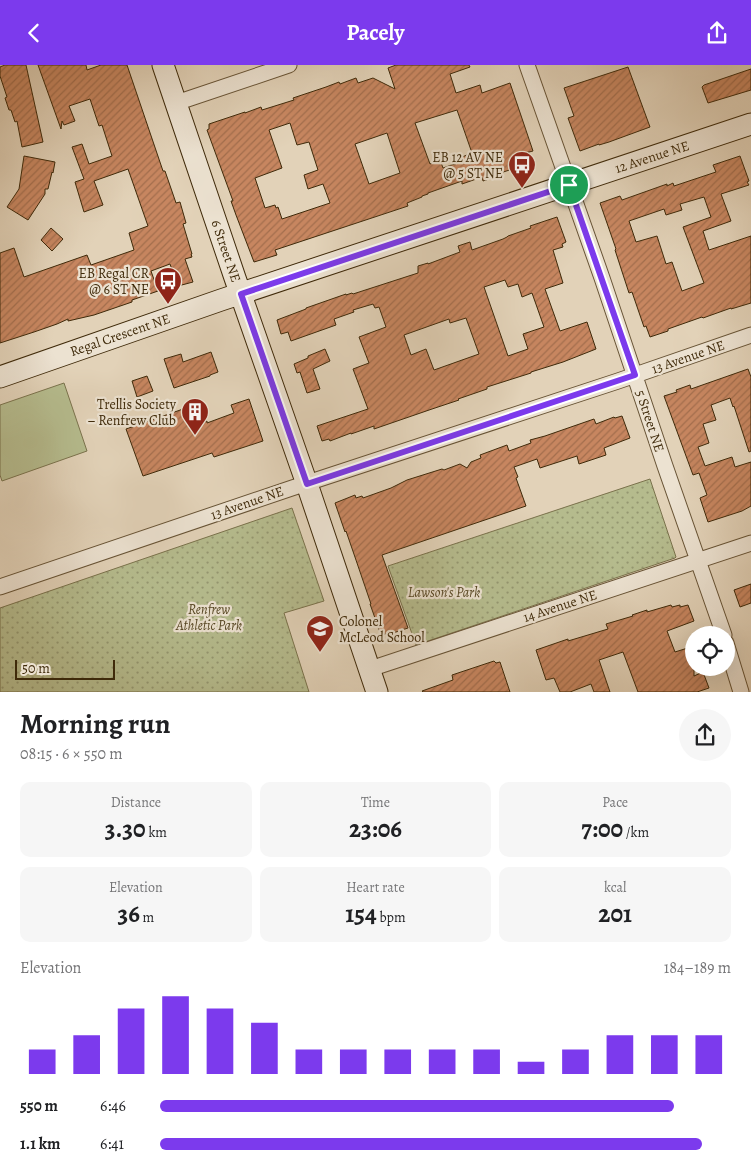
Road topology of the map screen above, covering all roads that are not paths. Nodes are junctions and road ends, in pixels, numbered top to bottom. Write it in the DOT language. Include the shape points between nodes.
graph roads {
  1 [pos="163,65"];
  2 [pos="289,65"];
  3 [pos="527,65"];
  4 [pos="176,103"];
  5 [pos="751,124"];
  6 [pos="569,185"];
  7 [pos="241,294"];
  8 [pos="751,335"];
  9 [pos="635,375"];
  10 [pos="0,377"];
  11 [pos="307,484"];
  12 [pos="751,543"];
  13 [pos="698,561"];
  14 [pos="0,587"];
  15 [pos="721,626"];
  16 [pos="370,669"];
  17 [pos="735,672"];
  18 [pos="378,692"];
  19 [pos="741,692"];
  1 -- 4 [label="street, 6 Street NE"];
  2 -- 4 [label="street"];
  3 -- 6 [label="street, 5 Street NE"];
  4 -- 7 [label="street, 6 Street NE"];
  5 -- 6 [label="street, 12 Avenue NE"];
  6 -- 7 [label="street, 12 Avenue NE"];
  6 -- 9 [label="street, 5 Street NE"];
  7 -- 10 [label="street, Regal Crescent NE"];
  7 -- 11 [label="street, 6 Street NE"];
  8 -- 9 [label="street, 13 Avenue NE"];
  9 -- 11 [label="street, 13 Avenue NE"];
  9 -- 13 [label="street, 5 Street NE"];
  11 -- 14 [label="street, 13 Avenue NE"];
  11 -- 16 [label="street, 6 Street NE"];
  12 -- 13 [label="street, 14 Avenue NE"];
  13 -- 15 [label="street, 5 Street NE"];
  13 -- 16 [label="street, 14 Avenue NE"];
  16 -- 18 [label="street, 6 Street NE"];
  17 -- 19 [label="street"];
}
